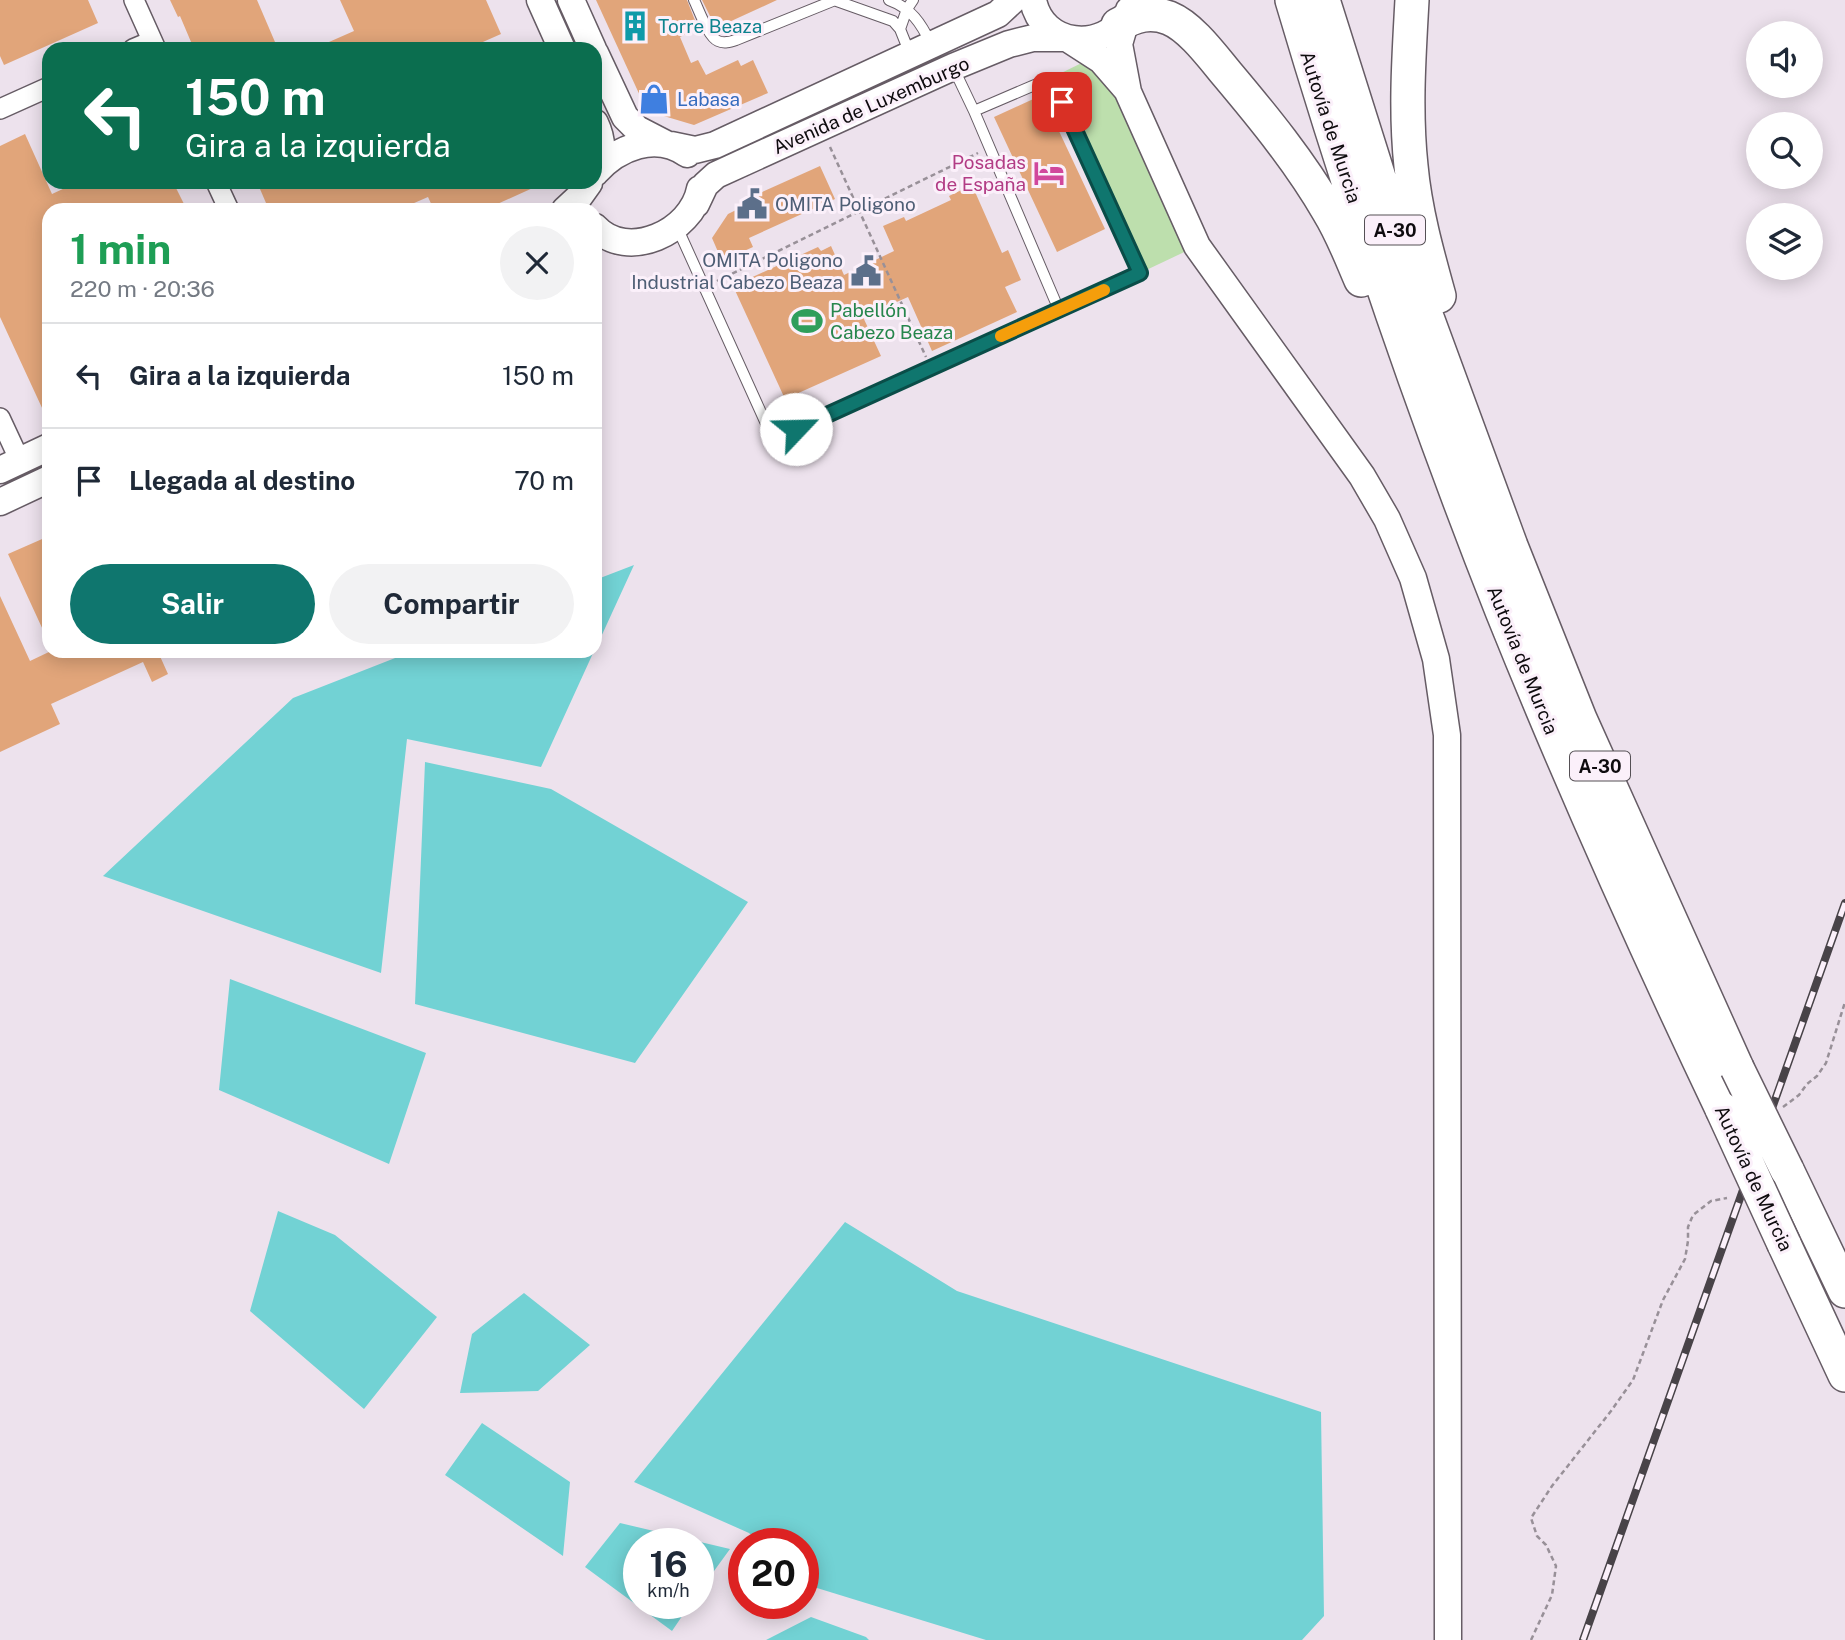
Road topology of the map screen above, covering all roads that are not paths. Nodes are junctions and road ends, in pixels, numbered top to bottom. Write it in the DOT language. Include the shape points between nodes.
graph roads {
  1 [pos="134,0"];
  2 [pos="540,0"];
  3 [pos="571,0"];
  4 [pos="694,0"];
  5 [pos="834,0"];
  6 [pos="889,0"];
  7 [pos="1292,0"];
  8 [pos="1323,0"];
  9 [pos="1412,0"];
  10 [pos="1028,3"];
  11 [pos="910,4"];
  12 [pos="1129,11"];
  13 [pos="900,29"];
  14 [pos="1067,39"];
  15 [pos="153,42"];
  16 [pos="559,42"];
  17 [pos="590,42"];
  18 [pos="920,49"];
  19 [pos="953,67"];
  20 [pos="602,69"];
  21 [pos="42,90"];
  22 [pos="1128,92"];
  23 [pos="0,109"];
  24 [pos="974,111"];
  25 [pos="670,145"];
  26 [pos="602,167"];
  27 [pos="584,189"];
  28 [pos="573,203"];
  29 [pos="696,204"];
  30 [pos="677,226"];
  31 [pos="602,235"];
  32 [pos="1059,310"];
  33 [pos="1398,329"];
  34 [pos="0,418"];
  35 [pos="42,450"];
  36 [pos="1478,457"];
  37 [pos="10,465"];
  38 [pos="40,483"];
  39 [pos="0,502"];
  40 [pos="1845,1291"];
  41 [pos="1845,1375"];
  42 [pos="1448,1640"];
  1 -- 15 [label="street"];
  2 -- 16 [label="main road"];
  3 -- 17 [label="main road"];
  4 -- 5 [label="lane" via="712,36 726,43"];
  5 -- 13 [label="lane" via="892,21"];
  6 -- 11 [label="lane"];
  7 -- 33 [label="highway, Autovía de Murcia / A-30"];
  8 -- 36 [label="highway, Autovía de Murcia / A-30" via="1400,244"];
  9 -- 36 [label="highway" via="1408,65 1411,167 1430,262 1476,411"];
  10 -- 14 [label="main road, Avenida de Luxemburgo" via="1041,21"];
  10 -- 18 [label="main road, Avenida de Luxemburgo"];
  11 -- 13 [label="lane"];
  11 -- 18 [label="lane" via="923,27"];
  12 -- 14 [label="main road, Avenida de Luxemburgo" via="1099,36"];
  12 -- 22 [label="main road" via="1119,44"];
  12 -- 33 [label="highway" via="1135,16 1146,13 1171,19 1212,56 1303,170 1331,215 1369,296"];
  13 -- 18 [label="lane"];
  14 -- 19 [label="main road, Avenida de Luxemburgo" via="1020,41"];
  14 -- 22 [label="main road" via="1101,60"];
  18 -- 25 [label="main road, Avenida de Luxemburgo" via="710,147 695,150"];
  19 -- 24 [label="lane"];
  19 -- 29 [label="main road, Avenida de Luxemburgo" via="722,172 705,185"];
  20 -- 25 [label="main road" via="623,115 636,129"];
  21 -- 23 [label="street"];
  22 -- 42 [label="main road" via="1196,246 1362,476 1387,519 1413,578 1436,659 1447,735"];
  24 -- 32 [label="lane"];
  24 -- 32 [label="lane" via="1051,78 1140,273"];
  25 -- 26 [label="main road" via="648,143 623,150"];
  25 -- 29 [label="main road" via="690,157 696,168 700,192"];
  27 -- 28 [label="main road"];
  29 -- 30 [label="main road, Avenida de Luxemburgo"];
  30 -- 31 [label="main road" via="637,242"];
  30 -- 32 [label="lane" via="773,439"];
  33 -- 41 [label="highway, Autovía de Murcia / A-30, bridge" via="1542,709 1639,933"];
  34 -- 37 [label="street"];
  35 -- 37 [label="main road"];
  36 -- 40 [label="highway, Autovía de Murcia / A-30, bridge" via="1580,719 1737,1068"];
  37 -- 38 [label="main road"];
  38 -- 39 [label="main road"];
}
